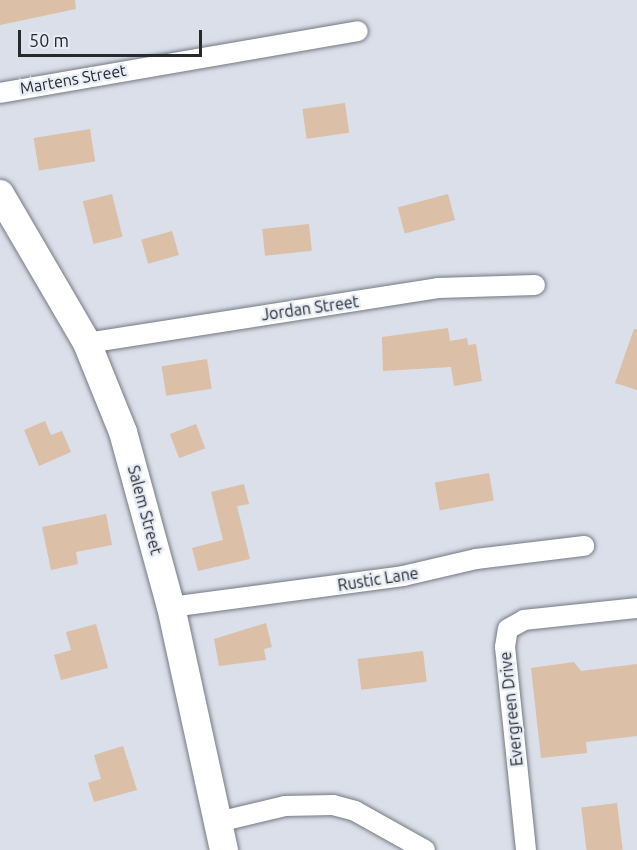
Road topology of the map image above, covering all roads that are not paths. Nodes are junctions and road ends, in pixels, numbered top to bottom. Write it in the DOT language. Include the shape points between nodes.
graph roads {
  1 [pos="358,31"];
  2 [pos="0,93"];
  3 [pos="0,194"];
  4 [pos="535,285"];
  5 [pos="87,343"];
  6 [pos="584,546"];
  7 [pos="171,607"];
  8 [pos="637,608"];
  9 [pos="218,822"];
  10 [pos="224,850"];
  11 [pos="425,850"];
  12 [pos="526,850"];
  1 -- 2 [label="street, Martens Street"];
  3 -- 5 [label="street, Salem Street"];
  4 -- 5 [label="street, Jordan Street" via="438,288"];
  5 -- 7 [label="street, Salem Street" via="123,432"];
  6 -- 7 [label="street, Rustic Lane" via="476,558 403,576"];
  7 -- 9 [label="street, Salem Street"];
  8 -- 12 [label="street, Evergreen Drive" via="524,620 508,628 505,647"];
  9 -- 10 [label="street, Salem Street"];
  9 -- 11 [label="street" via="285,807 333,805 355,811"];
}
